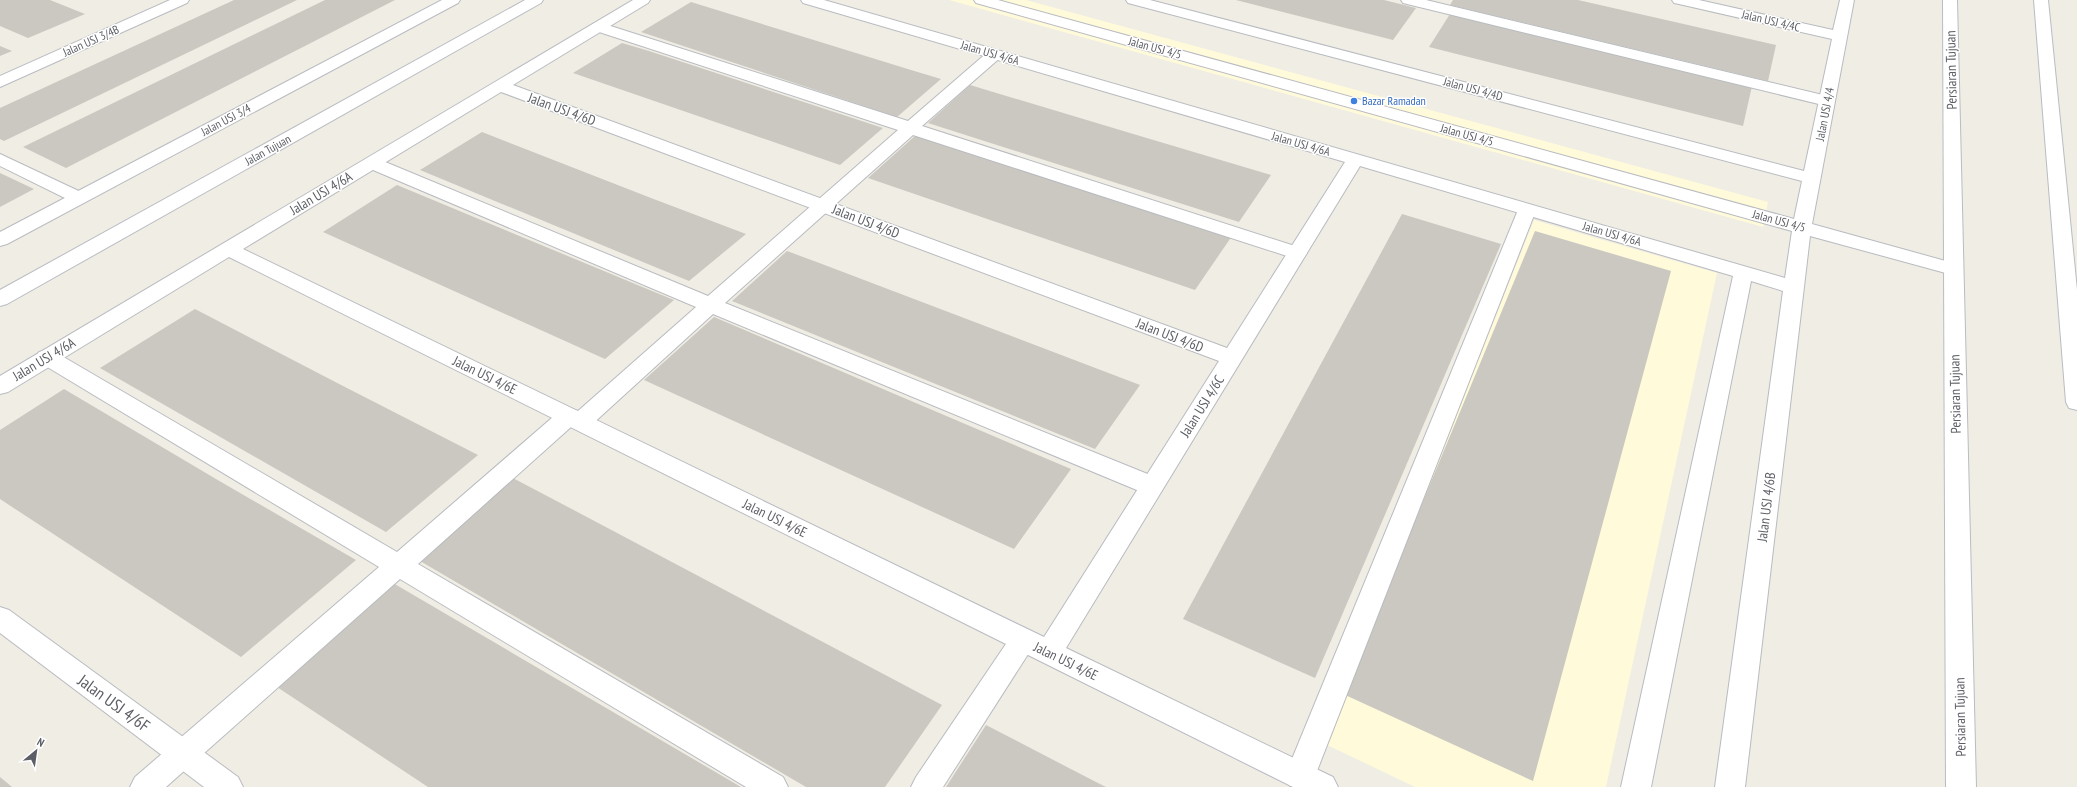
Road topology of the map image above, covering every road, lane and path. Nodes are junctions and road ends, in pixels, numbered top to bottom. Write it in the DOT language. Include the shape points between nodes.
graph roads {
  1 [pos="453,0"];
  2 [pos="536,0"];
  3 [pos="643,0"];
  4 [pos="808,0"];
  5 [pos="981,0"];
  6 [pos="1133,0"];
  7 [pos="1408,0"];
  8 [pos="1679,0"];
  9 [pos="1847,0"];
  10 [pos="1950,0"];
  11 [pos="2041,0"];
  12 [pos="169,2"];
  13 [pos="598,27"];
  14 [pos="1840,36"];
  15 [pos="995,54"];
  16 [pos="0,82"];
  17 [pos="500,86"];
  18 [pos="1827,101"];
  19 [pos="910,128"];
  20 [pos="0,159"];
  21 [pos="1356,160"];
  22 [pos="372,162"];
  23 [pos="1812,178"];
  24 [pos="79,198"];
  25 [pos="822,205"];
  26 [pos="1528,210"];
  27 [pos="1802,227"];
  28 [pos="0,240"];
  29 [pos="228,249"];
  30 [pos="1297,253"];
  31 [pos="1953,269"];
  32 [pos="1743,273"];
  33 [pos="1794,287"];
  34 [pos="0,299"];
  35 [pos="710,305"];
  36 [pos="47,358"];
  37 [pos="1232,358"];
  38 [pos="0,386"];
  39 [pos="2077,402"];
  40 [pos="574,419"];
  41 [pos="1152,486"];
  42 [pos="398,566"];
  43 [pos="0,618"];
  44 [pos="1022,640"];
  45 [pos="1049,652"];
  46 [pos="183,754"];
  47 [pos="1300,776"];
  48 [pos="145,787"];
  49 [pos="228,787"];
  50 [pos="773,787"];
  51 [pos="926,787"];
  52 [pos="1323,787"];
  53 [pos="1636,787"];
  54 [pos="1730,787"];
  55 [pos="1961,787"];
  1 -- 24 [label="street, Jalan USJ 3/4"];
  2 -- 34 [label="street, Jalan Tujuan"];
  3 -- 13 [label="street, Jalan USJ 4/6A"];
  4 -- 15 [label="street, Jalan USJ 4/6A"];
  5 -- 27 [label="street, Jalan USJ 4/5"];
  6 -- 23 [label="street, Jalan USJ 4/4D"];
  7 -- 18 [label="street"];
  8 -- 14 [label="street, Jalan USJ 4/4C"];
  9 -- 14 [label="street, Jalan USJ 4/4"];
  10 -- 31 [label="street, Persiaran Tujuan"];
  11 -- 39 [label="street"];
  12 -- 16 [label="street, Jalan USJ 3/4B"];
  13 -- 17 [label="street, Jalan USJ 4/6A"];
  13 -- 19 [label="street"];
  14 -- 18 [label="street, Jalan USJ 4/4"];
  15 -- 19 [label="street"];
  15 -- 21 [label="street, Jalan USJ 4/6A"];
  17 -- 22 [label="street, Jalan USJ 4/6A"];
  17 -- 25 [label="street, Jalan USJ 4/6D"];
  18 -- 23 [label="street, Jalan USJ 4/4"];
  19 -- 25 [label="street"];
  19 -- 30 [label="street"];
  20 -- 24 [label="street"];
  21 -- 26 [label="street, Jalan USJ 4/6A"];
  21 -- 30 [label="street, Jalan USJ 4/6C"];
  22 -- 29 [label="street, Jalan USJ 4/6A"];
  22 -- 35 [label="street"];
  23 -- 27 [label="street, Jalan USJ 4/4"];
  24 -- 28 [label="street, Jalan USJ 3/4"];
  25 -- 35 [label="street"];
  25 -- 37 [label="street, Jalan USJ 4/6D"];
  26 -- 32 [label="street, Jalan USJ 4/6A"];
  26 -- 47 [label="street"];
  27 -- 31 [label="street, Jalan USJ 4/5"];
  27 -- 33 [label="street, Jalan USJ 4/6B"];
  29 -- 36 [label="street, Jalan USJ 4/6A"];
  29 -- 40 [label="street, Jalan USJ 4/6E"];
  30 -- 37 [label="street, Jalan USJ 4/6C"];
  31 -- 55 [label="street, Persiaran Tujuan"];
  32 -- 33 [label="street, Jalan USJ 4/6A"];
  32 -- 53 [label="street"];
  33 -- 54 [label="street, Jalan USJ 4/6B"];
  35 -- 40 [label="street"];
  35 -- 41 [label="street"];
  36 -- 38 [label="street, Jalan USJ 4/6A"];
  36 -- 42 [label="street"];
  37 -- 41 [label="street, Jalan USJ 4/6C"];
  40 -- 42 [label="street"];
  40 -- 44 [label="street, Jalan USJ 4/6E"];
  41 -- 45 [label="street, Jalan USJ 4/6C"];
  42 -- 46 [label="street"];
  42 -- 50 [label="street"];
  43 -- 46 [label="street, Jalan USJ 4/6F"];
  44 -- 45 [label="street, Jalan USJ 4/6E"];
  44 -- 51 [label="street"];
  45 -- 47 [label="street, Jalan USJ 4/6E"];
  46 -- 48 [label="street"];
  46 -- 49 [label="street, Jalan USJ 4/6F"];
  47 -- 52 [label="street, Jalan USJ 4/6E"];
}
